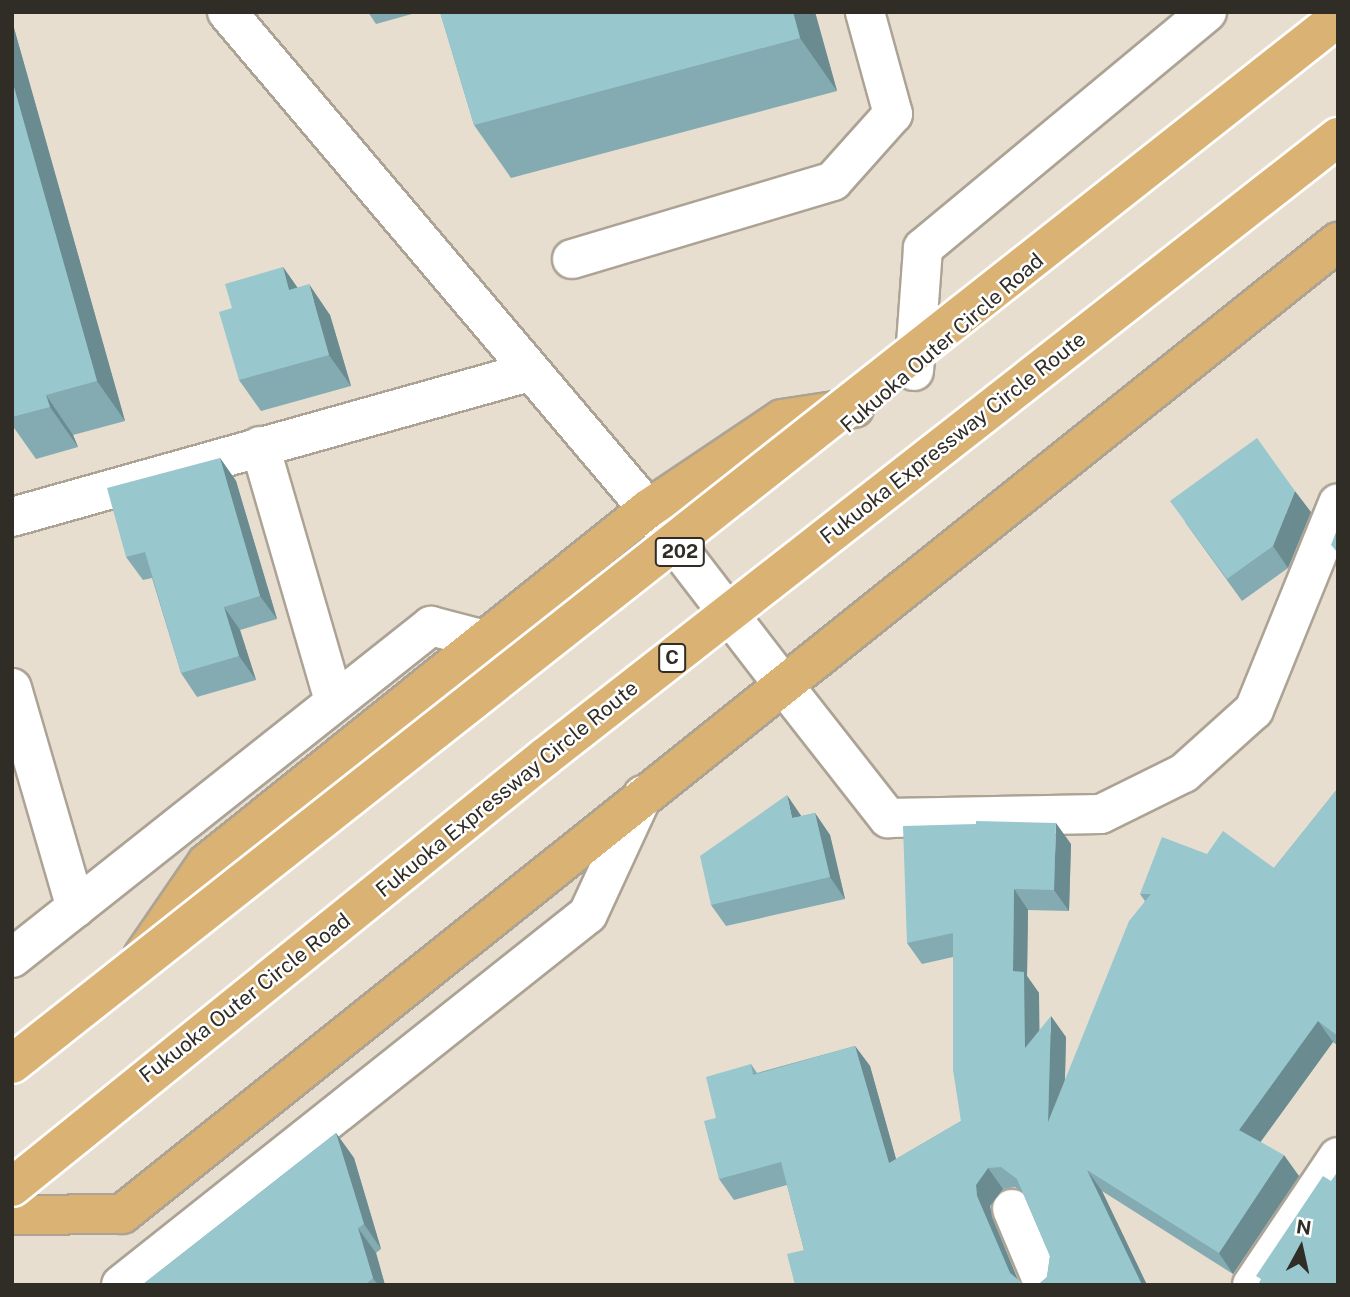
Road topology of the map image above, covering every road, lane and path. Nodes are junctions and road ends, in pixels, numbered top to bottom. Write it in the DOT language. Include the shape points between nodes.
graph roads {
  1 [pos="227,12"];
  2 [pos="865,12"];
  3 [pos="1207,12"];
  4 [pos="1322,12"];
  5 [pos="1338,18"];
  6 [pos="1338,137"];
  7 [pos="1338,142"];
  8 [pos="1338,242"];
  9 [pos="572,259"];
  10 [pos="914,371"];
  11 [pos="528,372"];
  12 [pos="877,404"];
  13 [pos="260,446"];
  14 [pos="1338,503"];
  15 [pos="648,509"];
  16 [pos="12,517"];
  17 [pos="681,552"];
  18 [pos="732,619"];
  19 [pos="485,640"];
  20 [pos="782,683"];
  21 [pos="12,688"];
  22 [pos="334,700"];
  23 [pos="643,795"];
  24 [pos="76,908"];
  25 [pos="12,958"];
  26 [pos="140,961"];
  27 [pos="12,1063"];
  28 [pos="1338,1157"];
  29 [pos="12,1180"];
  30 [pos="12,1187"];
  31 [pos="1012,1209"];
  32 [pos="12,1215"];
  33 [pos="121,1285"];
  34 [pos="1044,1285"];
  35 [pos="1252,1285"];
  1 -- 11 [label="street"];
  2 -- 9 [label="street" via="893,114 833,181"];
  3 -- 10 [label="street" via="923,248"];
  4 -- 10 [label="highway, Fukuoka Outer Circle Road / 202" via="1253,66"];
  5 -- 27 [label="highway, bridge"];
  6 -- 30 [label="highway, Fukuoka Expressway Circle Route / C, bridge" via="556,748"];
  7 -- 18 [label="highway, Fukuoka Outer Circle Road"];
  8 -- 20 [label="highway"];
  10 -- 12 [label="highway, Fukuoka Outer Circle Road / 202"];
  11 -- 13 [label="street"];
  11 -- 15 [label="street"];
  12 -- 15 [label="highway" via="782,419"];
  12 -- 17 [label="highway, Fukuoka Outer Circle Road / 202"];
  13 -- 16 [label="street"];
  13 -- 22 [label="street"];
  14 -- 20 [label="street" via="1254,710 1184,773 1101,814 888,818"];
  15 -- 17 [label="street"];
  15 -- 19 [label="highway"];
  17 -- 18 [label="street"];
  17 -- 26 [label="highway, Fukuoka Outer Circle Road / 202"];
  18 -- 20 [label="street"];
  18 -- 29 [label="highway, Fukuoka Outer Circle Road"];
  19 -- 22 [label="street" via="430,626"];
  19 -- 26 [label="highway" via="207,863"];
  20 -- 23 [label="highway"];
  21 -- 24 [label="street"];
  22 -- 24 [label="street"];
  23 -- 32 [label="highway" via="121,1214"];
  23 -- 33 [label="street" via="588,914"];
  24 -- 25 [label="street"];
  26 -- 27 [label="highway, Fukuoka Outer Circle Road / 202"];
  28 -- 35 [label="street"];
  31 -- 34 [label="street"];
}
